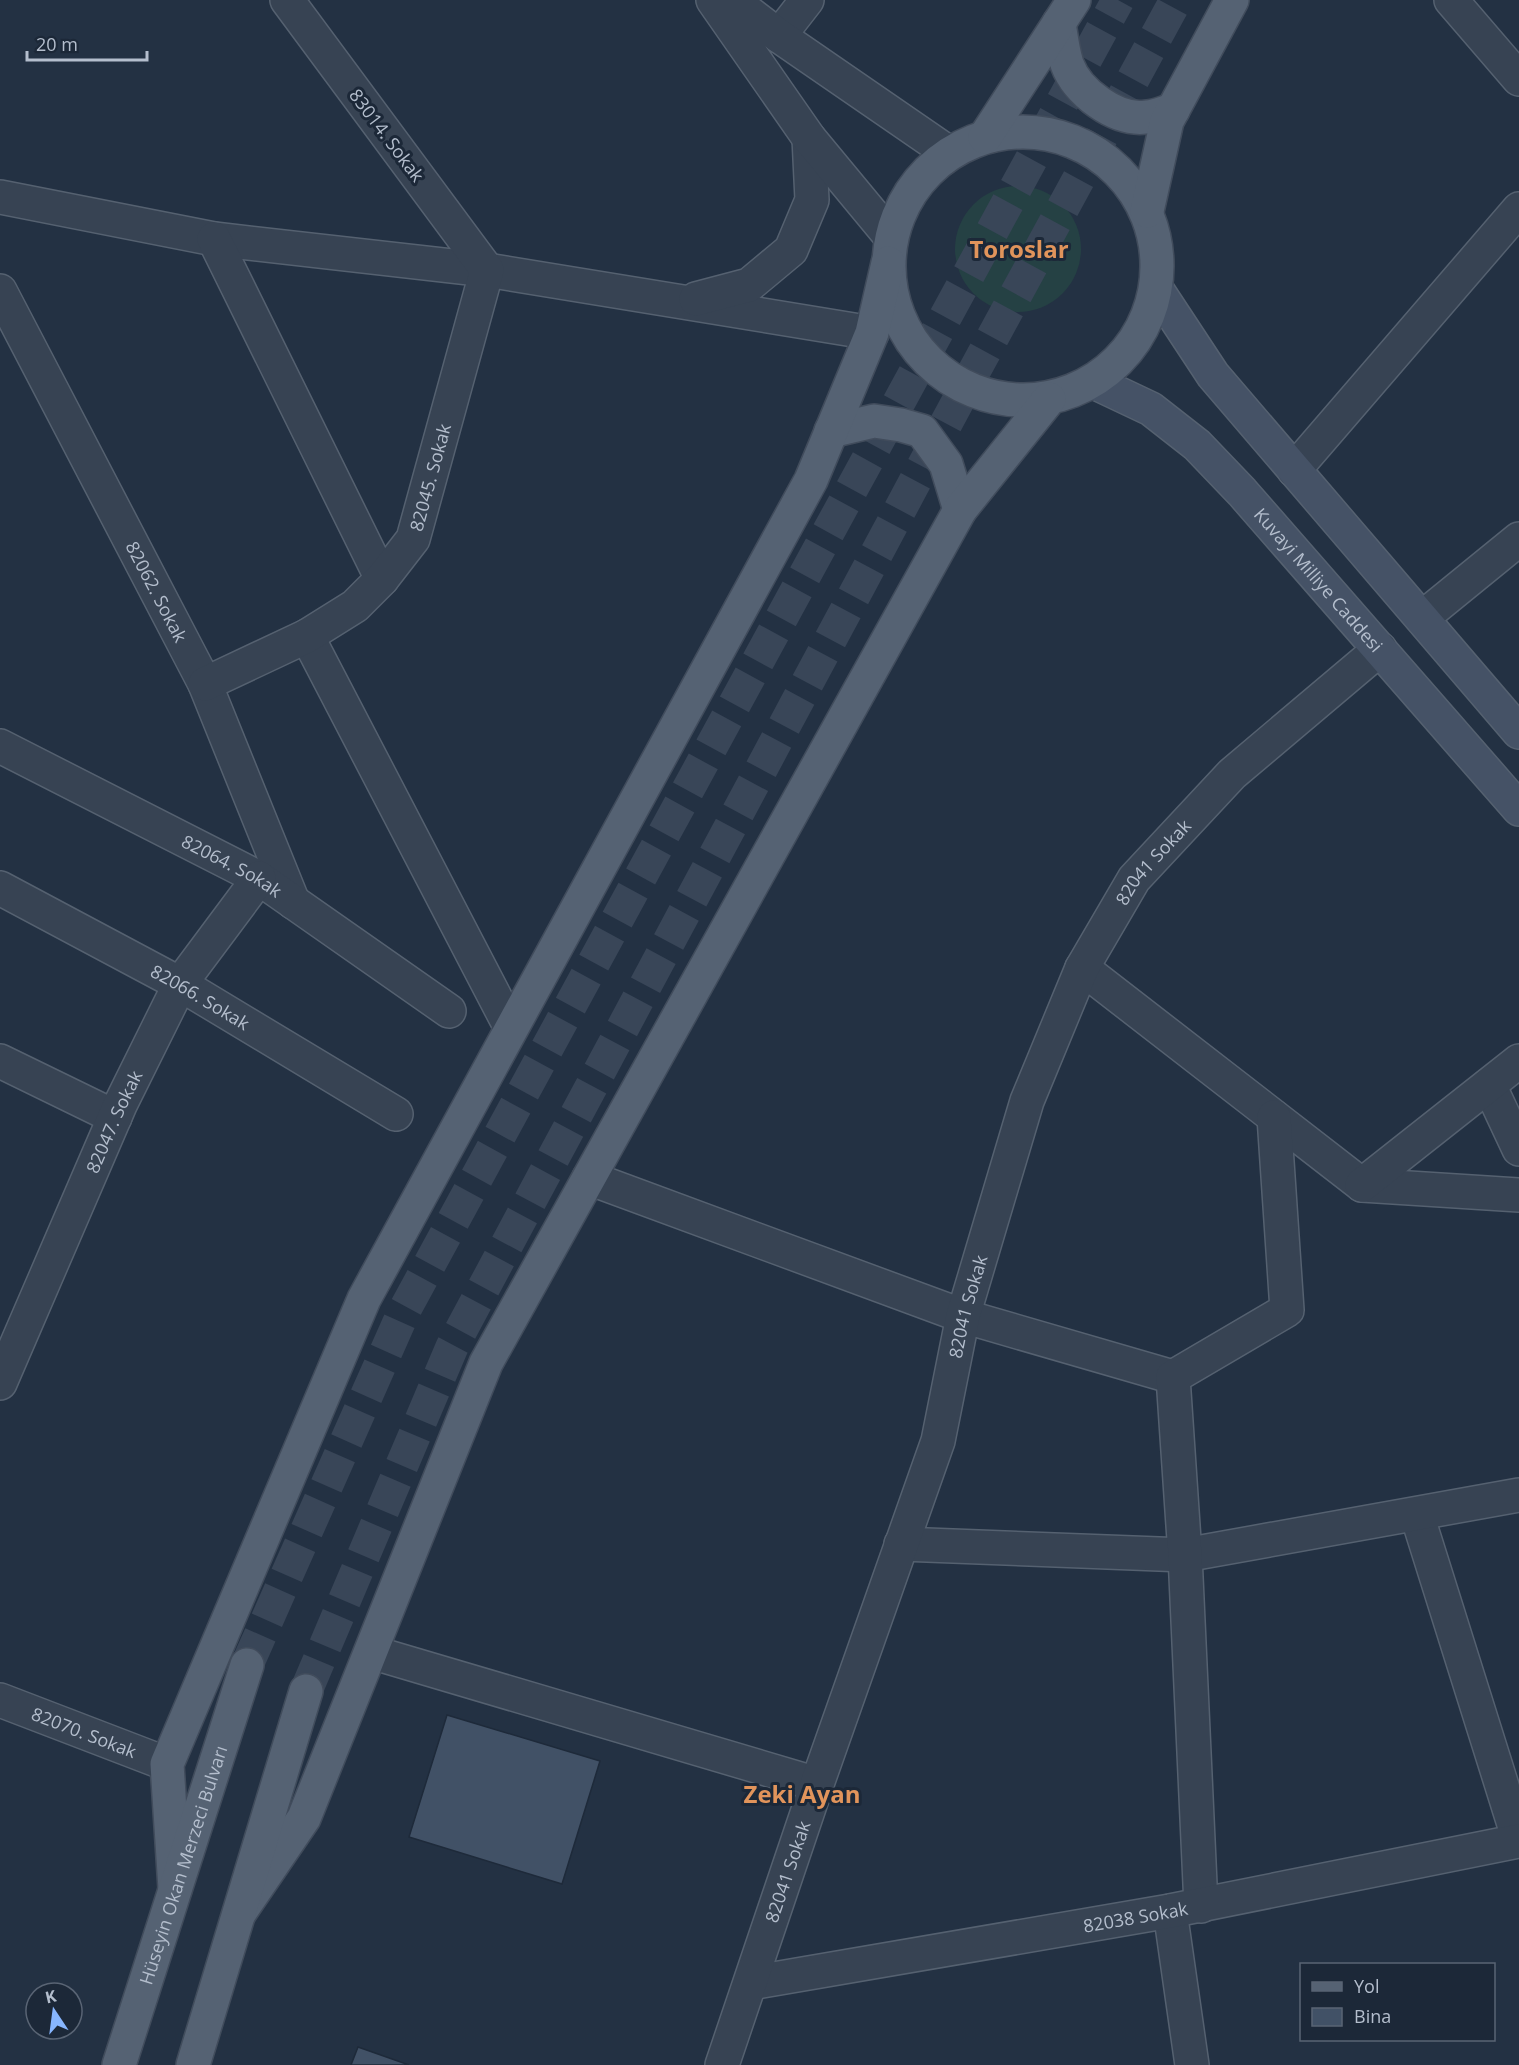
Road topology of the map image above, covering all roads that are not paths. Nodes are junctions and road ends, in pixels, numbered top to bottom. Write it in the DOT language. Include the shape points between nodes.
graph roads {
  1 [pos="287,0"];
  2 [pos="713,0"];
  3 [pos="732,0"];
  4 [pos="807,0"];
  5 [pos="1232,0"];
  6 [pos="1451,0"];
  7 [pos="1066,12"];
  8 [pos="779,36"];
  9 [pos="1519,79"];
  10 [pos="1173,110"];
  11 [pos="985,137"];
  12 [pos="809,138"];
  13 [pos="949,153"];
  14 [pos="0,197"];
  15 [pos="1519,209"];
  16 [pos="1148,211"];
  17 [pos="214,239"];
  18 [pos="890,250"];
  19 [pos="487,270"];
  20 [pos="1157,290"];
  21 [pos="0,291"];
  22 [pos="684,303"];
  23 [pos="872,333"];
  24 [pos="1094,382"];
  25 [pos="1049,399"];
  26 [pos="831,431"];
  27 [pos="1294,470"];
  28 [pos="960,510"];
  29 [pos="1519,539"];
  30 [pos="382,579"];
  31 [pos="1422,618"];
  32 [pos="307,636"];
  33 [pos="1380,649"];
  34 [pos="205,684"];
  35 [pos="1519,732"];
  36 [pos="0,746"];
  37 [pos="1519,809"];
  38 [pos="259,878"];
  39 [pos="0,888"];
  40 [pos="293,902"];
  41 [pos="1082,968"];
  42 [pos="180,984"];
  43 [pos="449,1011"];
  44 [pos="511,1028"];
  45 [pos="0,1061"];
  46 [pos="1519,1061"];
  47 [pos="1489,1085"];
  48 [pos="396,1113"];
  49 [pos="115,1117"];
  50 [pos="1274,1117"];
  51 [pos="1519,1149"];
  52 [pos="589,1178"];
  53 [pos="1362,1185"];
  54 [pos="1519,1194"];
  55 [pos="963,1316"];
  56 [pos="1173,1377"];
  57 [pos="0,1383"];
  58 [pos="1519,1496"];
  59 [pos="1417,1515"];
  60 [pos="901,1544"];
  61 [pos="1185,1555"];
  62 [pos="370,1652"];
  63 [pos="247,1665"];
  64 [pos="306,1691"];
  65 [pos="0,1700"];
  66 [pos="167,1764"];
  67 [pos="817,1784"];
  68 [pos="1519,1841"];
  69 [pos="175,1888"];
  70 [pos="1202,1905"];
  71 [pos="1170,1911"];
  72 [pos="240,1912"];
  73 [pos="751,1983"];
  74 [pos="119,2065"];
  75 [pos="193,2065"];
  76 [pos="722,2065"];
  77 [pos="1192,2065"];
  1 -- 19 [label="street, 83014. Sokak"];
  2 -- 12 [label="street"];
  3 -- 8 [label="street"];
  4 -- 8 [label="street"];
  5 -- 10 [label="main road"];
  6 -- 9 [label="street"];
  7 -- 10 [label="main road" via="1067,64 1092,100 1126,115 1146,118"];
  7 -- 11 [label="main road"];
  8 -- 13 [label="street"];
  10 -- 16 [label="main road" via="1167,121"];
  11 -- 13 [label="main road"];
  11 -- 16 [label="main road" via="1024,131 1062,137 1098,153 1127,178"];
  12 -- 18 [label="street"];
  12 -- 22 [label="street" via="812,200 791,250 749,285"];
  13 -- 18 [label="main road" via="900,202"];
  14 -- 17 [label="street"];
  15 -- 27 [label="street"];
  16 -- 20 [label="main road" via="1158,250"];
  17 -- 19 [label="street"];
  17 -- 30 [label="street"];
  18 -- 23 [label="main road"];
  18 -- 25 [label="main road" via="893,302 909,339 936,369 969,390 1009,400"];
  19 -- 22 [label="street"];
  19 -- 30 [label="street, 82045. Sokak" via="413,539"];
  20 -- 24 [label="main road" via="1140,334 1123,358"];
  20 -- 27 [label="main road" via="1213,375"];
  21 -- 34 [label="street, 82062. Sokak"];
  22 -- 23 [label="street"];
  23 -- 26 [label="main road"];
  24 -- 25 [label="main road"];
  24 -- 33 [label="main road, Kuvayi Milliye Caddesi" via="1151,409 1197,445"];
  25 -- 28 [label="main road"];
  26 -- 28 [label="main road" via="874,421 922,431 946,464"];
  26 -- 44 [label="main road" via="811,480"];
  27 -- 31 [label="main road"];
  28 -- 52 [label="main road"];
  29 -- 31 [label="street"];
  30 -- 32 [label="street, 82045. Sokak" via="355,606"];
  31 -- 35 [label="main road"];
  32 -- 34 [label="street, 82045. Sokak"];
  32 -- 44 [label="street"];
  33 -- 37 [label="main road, Kuvayi Milliye Caddesi"];
  33 -- 41 [label="street, 82041 Sokak" via="1232,774 1134,879"];
  34 -- 40 [label="street, 82062. Sokak"];
  36 -- 38 [label="street, 82064. Sokak"];
  38 -- 40 [label="street, 82064. Sokak"];
  38 -- 42 [label="street, 82047. Sokak"];
  39 -- 42 [label="street, 82066. Sokak"];
  40 -- 43 [label="street, 82064. Sokak"];
  41 -- 50 [label="street"];
  41 -- 55 [label="street, 82041 Sokak" via="1027,1101"];
  42 -- 48 [label="street, 82066. Sokak"];
  42 -- 49 [label="street, 82047. Sokak"];
  44 -- 66 [label="main road" via="364,1299"];
  45 -- 49 [label="street"];
  46 -- 47 [label="street"];
  47 -- 51 [label="street"];
  47 -- 53 [label="street"];
  49 -- 57 [label="street, 82047. Sokak"];
  50 -- 53 [label="street"];
  50 -- 56 [label="street" via="1287,1310"];
  52 -- 55 [label="street"];
  52 -- 62 [label="main road" via="486,1363"];
  53 -- 54 [label="street"];
  55 -- 56 [label="street"];
  55 -- 60 [label="street, 82041 Sokak" via="938,1442"];
  56 -- 61 [label="street"];
  58 -- 59 [label="street"];
  59 -- 61 [label="street"];
  59 -- 68 [label="street"];
  60 -- 61 [label="street"];
  60 -- 67 [label="street, 82041 Sokak"];
  61 -- 70 [label="street"];
  62 -- 67 [label="street"];
  62 -- 72 [label="main road" via="304,1818"];
  63 -- 69 [label="main road, Hüseyin Okan Merzeci Bulvarı"];
  64 -- 72 [label="main road"];
  65 -- 66 [label="street, 82070. Sokak"];
  66 -- 69 [label="main road"];
  67 -- 73 [label="street, 82041 Sokak"];
  68 -- 70 [label="street, 82038 Sokak"];
  69 -- 74 [label="main road, Hüseyin Okan Merzeci Bulvarı"];
  70 -- 71 [label="street, 82038 Sokak"];
  71 -- 73 [label="street, 82038 Sokak"];
  71 -- 77 [label="street"];
  72 -- 75 [label="main road"];
  73 -- 76 [label="street, 82041 Sokak"];
}
